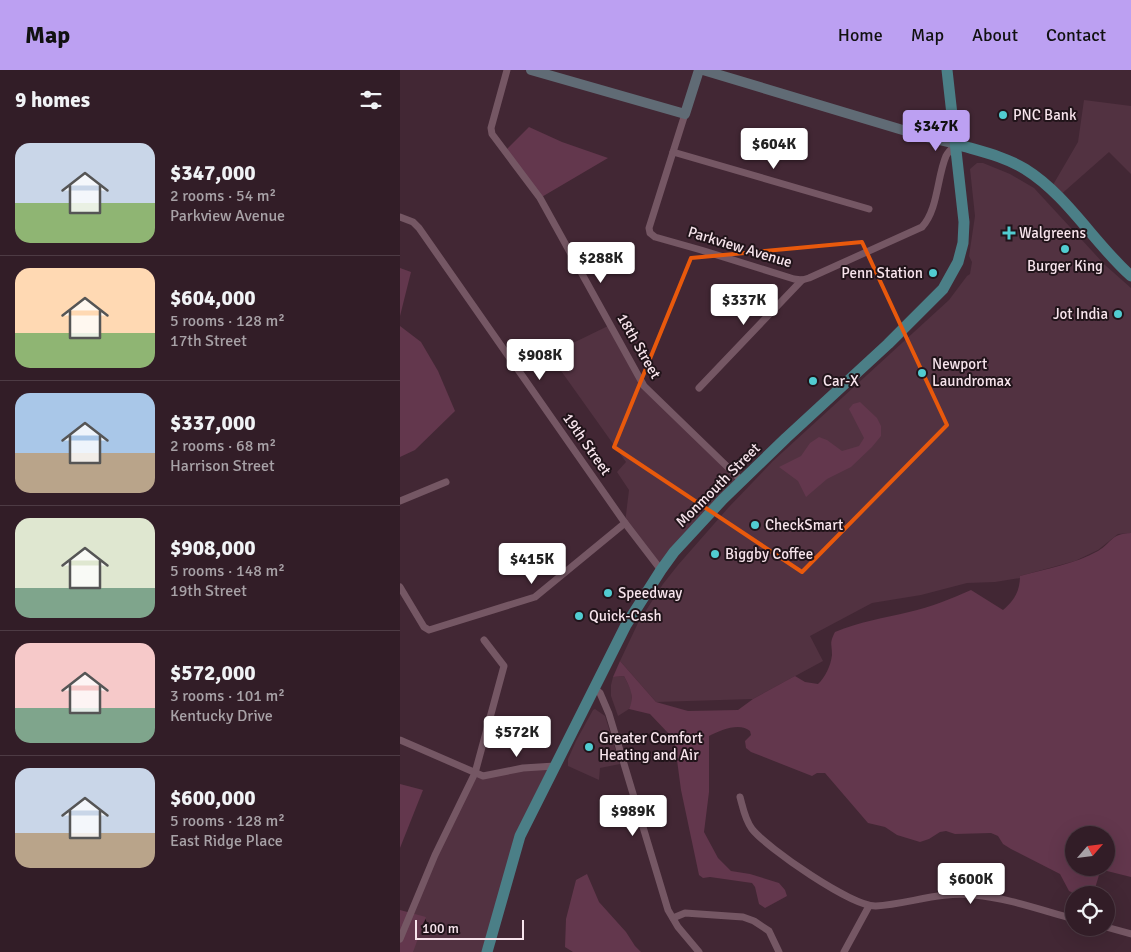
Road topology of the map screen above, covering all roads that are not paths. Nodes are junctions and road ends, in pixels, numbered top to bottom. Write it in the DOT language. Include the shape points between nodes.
graph roads {
  1 [pos="507,70"];
  2 [pos="531,70"];
  3 [pos="699,70"];
  4 [pos="703,70"];
  5 [pos="947,70"];
  6 [pos="685,114"];
  7 [pos="956,144"];
  8 [pos="673,152"];
  9 [pos="869,209"];
  10 [pos="400,217"];
  11 [pos="1131,276"];
  12 [pos="802,280"];
  13 [pos="699,388"];
  14 [pos="742,481"];
  15 [pos="446,482"];
  16 [pos="400,501"];
  17 [pos="625,523"];
  18 [pos="661,570"];
  19 [pos="400,588"];
  20 [pos="484,640"];
  21 [pos="594,688"];
  22 [pos="400,740"];
  23 [pos="555,766"];
  24 [pos="476,772"];
  25 [pos="740,797"];
  26 [pos="869,906"];
  27 [pos="1065,917"];
  28 [pos="673,918"];
  29 [pos="1115,930"];
  30 [pos="1131,934"];
  31 [pos="400,939"];
  32 [pos="487,952"];
  33 [pos="699,952"];
  34 [pos="780,952"];
  35 [pos="844,952"];
  1 -- 14 [label="street, 18th Street" via="490,128 492,134 540,198 644,386"];
  2 -- 6 [label="street"];
  3 -- 6 [label="street, Parkview Avenue"];
  4 -- 7 [label="street"];
  5 -- 7 [label="main road"];
  6 -- 8 [label="street, Parkview Avenue"];
  7 -- 11 [label="main road" via="1006,160 1034,175"];
  7 -- 12 [label="street, Parkview Avenue" via="946,154 924,225"];
  7 -- 14 [label="main road, Monmouth Street" via="964,220 963,243 958,262 943,289 880,352 867,355 822,398 818,408"];
  8 -- 9 [label="street"];
  8 -- 12 [label="street, Parkview Avenue" via="649,228 652,236"];
  10 -- 17 [label="street, 19th Street" via="419,228"];
  12 -- 13 [label="street"];
  14 -- 18 [label="main road, Monmouth Street" via="674,552"];
  15 -- 16 [label="street"];
  17 -- 18 [label="street, 19th Street"];
  17 -- 19 [label="street" via="535,597 430,630 424,627"];
  18 -- 21 [label="main road, Monmouth Street" via="626,625"];
  20 -- 24 [label="street" via="504,666"];
  21 -- 23 [label="main road, Monmouth Street"];
  21 -- 28 [label="street" via="600,693 609,714 655,870"];
  22 -- 24 [label="street"];
  23 -- 24 [label="street" via="483,776"];
  23 -- 32 [label="main road, Monmouth Street" via="520,836"];
  24 -- 31 [label="street" via="435,855"];
  25 -- 26 [label="street" via="748,823 763,840 837,892"];
  26 -- 27 [label="street" via="974,894"];
  26 -- 35 [label="street"];
  28 -- 33 [label="street"];
  28 -- 34 [label="street" via="685,913 744,917 769,931"];
  29 -- 30 [label="street"];
}
